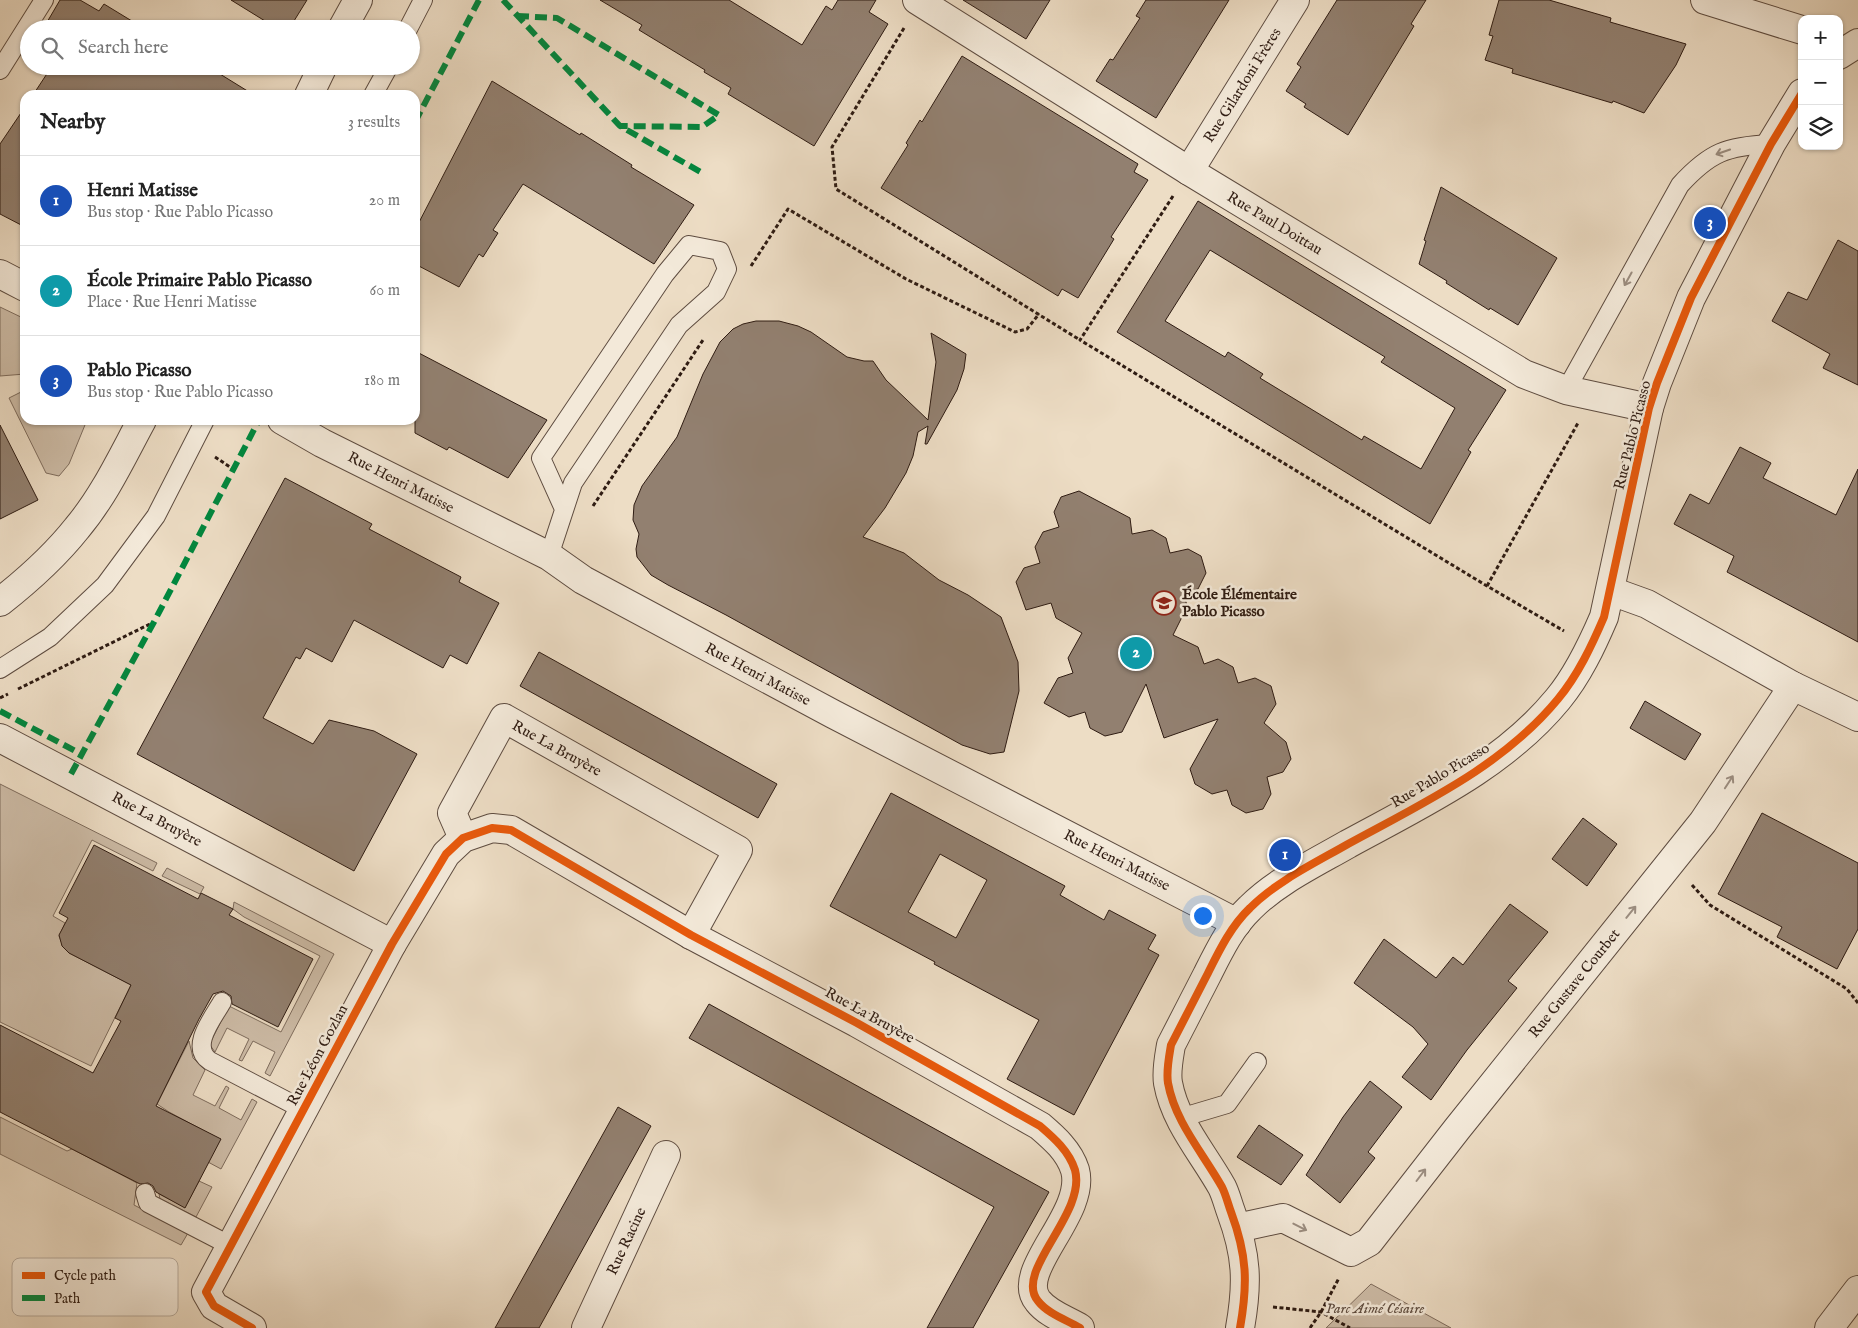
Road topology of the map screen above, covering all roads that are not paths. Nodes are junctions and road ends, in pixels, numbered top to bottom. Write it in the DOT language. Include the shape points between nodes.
graph roads {
  1 [pos="44,0"];
  2 [pos="358,0"];
  3 [pos="423,0"];
  4 [pos="1295,0"];
  5 [pos="1704,0"];
  6 [pos="919,1"];
  7 [pos="31,20"];
  8 [pos="347,20"];
  9 [pos="413,20"];
  10 [pos="1798,29"];
  11 [pos="1843,35"];
  12 [pos="1858,36"];
  13 [pos="20,38"];
  14 [pos="1858,43"];
  15 [pos="1843,52"];
  16 [pos="0,70"];
  17 [pos="318,75"];
  18 [pos="384,75"];
  19 [pos="311,90"];
  20 [pos="376,90"];
  21 [pos="1798,100"];
  22 [pos="1771,144"];
  23 [pos="1189,170"];
  24 [pos="0,274"];
  25 [pos="20,284"];
  26 [pos="1566,390"];
  27 [pos="1649,408"];
  28 [pos="139,425"];
  29 [pos="202,425"];
  30 [pos="291,425"];
  31 [pos="564,509"];
  32 [pos="549,556"];
  33 [pos="1611,591"];
  34 [pos="0,602"];
  35 [pos="0,669"];
  36 [pos="1793,686"];
  37 [pos="1858,717"];
  38 [pos="0,738"];
  39 [pos="463,838"];
  40 [pos="1237,923"];
  41 [pos="691,935"];
  42 [pos="392,944"];
  43 [pos="222,1002"];
  44 [pos="1256,1062"];
  45 [pos="304,1110"];
  46 [pos="1180,1118"];
  47 [pos="666,1155"];
  48 [pos="145,1193"];
  49 [pos="1237,1228"];
  50 [pos="231,1246"];
  51 [pos="1858,1290"];
  52 [pos="1242,1316"];
  53 [pos="252,1328"];
  54 [pos="586,1328"];
  55 [pos="1080,1328"];
  56 [pos="1829,1328"];
  1 -- 7 [label="lane"];
  2 -- 8 [label="street"];
  3 -- 9 [label="lane"];
  4 -- 23 [label="street, Rue Gilardoni Frères"];
  5 -- 10 [label="street"];
  6 -- 23 [label="street, Rue Paul Doittau"];
  11 -- 12 [label="street"];
  13 -- 16 [label="lane"];
  14 -- 15 [label="street"];
  17 -- 19 [label="street"];
  18 -- 20 [label="lane"];
  21 -- 22 [label="street, Rue Pablo Picasso"];
  22 -- 26 [label="lane, one-way" via="1741,146 1714,155 1696,167 1680,185"];
  22 -- 27 [label="street, Rue Pablo Picasso" via="1691,298"];
  23 -- 26 [label="street, Rue Paul Doittau" via="1524,374"];
  24 -- 25 [label="street"];
  26 -- 27 [label="street, Rue Paul Doittau"];
  27 -- 33 [label="street, Rue Pablo Picasso"];
  28 -- 34 [label="street" via="99,498 78,527 55,555"];
  29 -- 35 [label="lane" via="156,516 105,585 50,637"];
  30 -- 32 [label="street, Rue Henri Matisse"];
  31 -- 31 [label="lane" via="541,458 664,274 689,245 720,251 727,270 716,292 679,325 573,483"];
  31 -- 32 [label="lane"];
  32 -- 40 [label="street, Rue Henri Matisse" via="583,580 832,714"];
  33 -- 36 [label="street" via="1647,604"];
  33 -- 40 [label="street, Rue Pablo Picasso" via="1592,644 1559,698 1529,731 1464,780 1302,871 1261,898"];
  36 -- 37 [label="street"];
  49 -- 36 [label="street, Rue Gustave Courbet, one-way" via="1283,1218 1351,1252 1370,1242 1703,822"];
  38 -- 42 [label="street, Rue La Bruyère"];
  39 -- 41 [label="street, Rue La Bruyère" via="492,828 511,830"];
  39 -- 41 [label="street, Rue La Bruyère" via="452,813 504,718 738,850"];
  39 -- 42 [label="street, Rue Léon Gozlan" via="446,854"];
  40 -- 46 [label="street, Rue Pablo Picasso" via="1171,1045 1168,1082"];
  41 -- 55 [label="street, Rue La Bruyère" via="857,1023 1040,1126 1056,1140 1075,1172 1075,1192 1071,1208 1039,1263 1032,1284 1037,1300 1045,1309"];
  42 -- 45 [label="street, Rue Léon Gozlan"];
  43 -- 45 [label="lane" via="201,1040 203,1055"];
  44 -- 46 [label="lane" via="1227,1104"];
  45 -- 50 [label="street, Rue Léon Gozlan"];
  46 -- 49 [label="street, Rue Pablo Picasso" via="1223,1189"];
  47 -- 54 [label="street, Rue Racine"];
  48 -- 50 [label="lane" via="148,1203"];
  49 -- 52 [label="street" via="1246,1266"];
  50 -- 53 [label="street, Rue Léon Gozlan" via="206,1292 214,1306"];
  51 -- 56 [label="street"];
}
